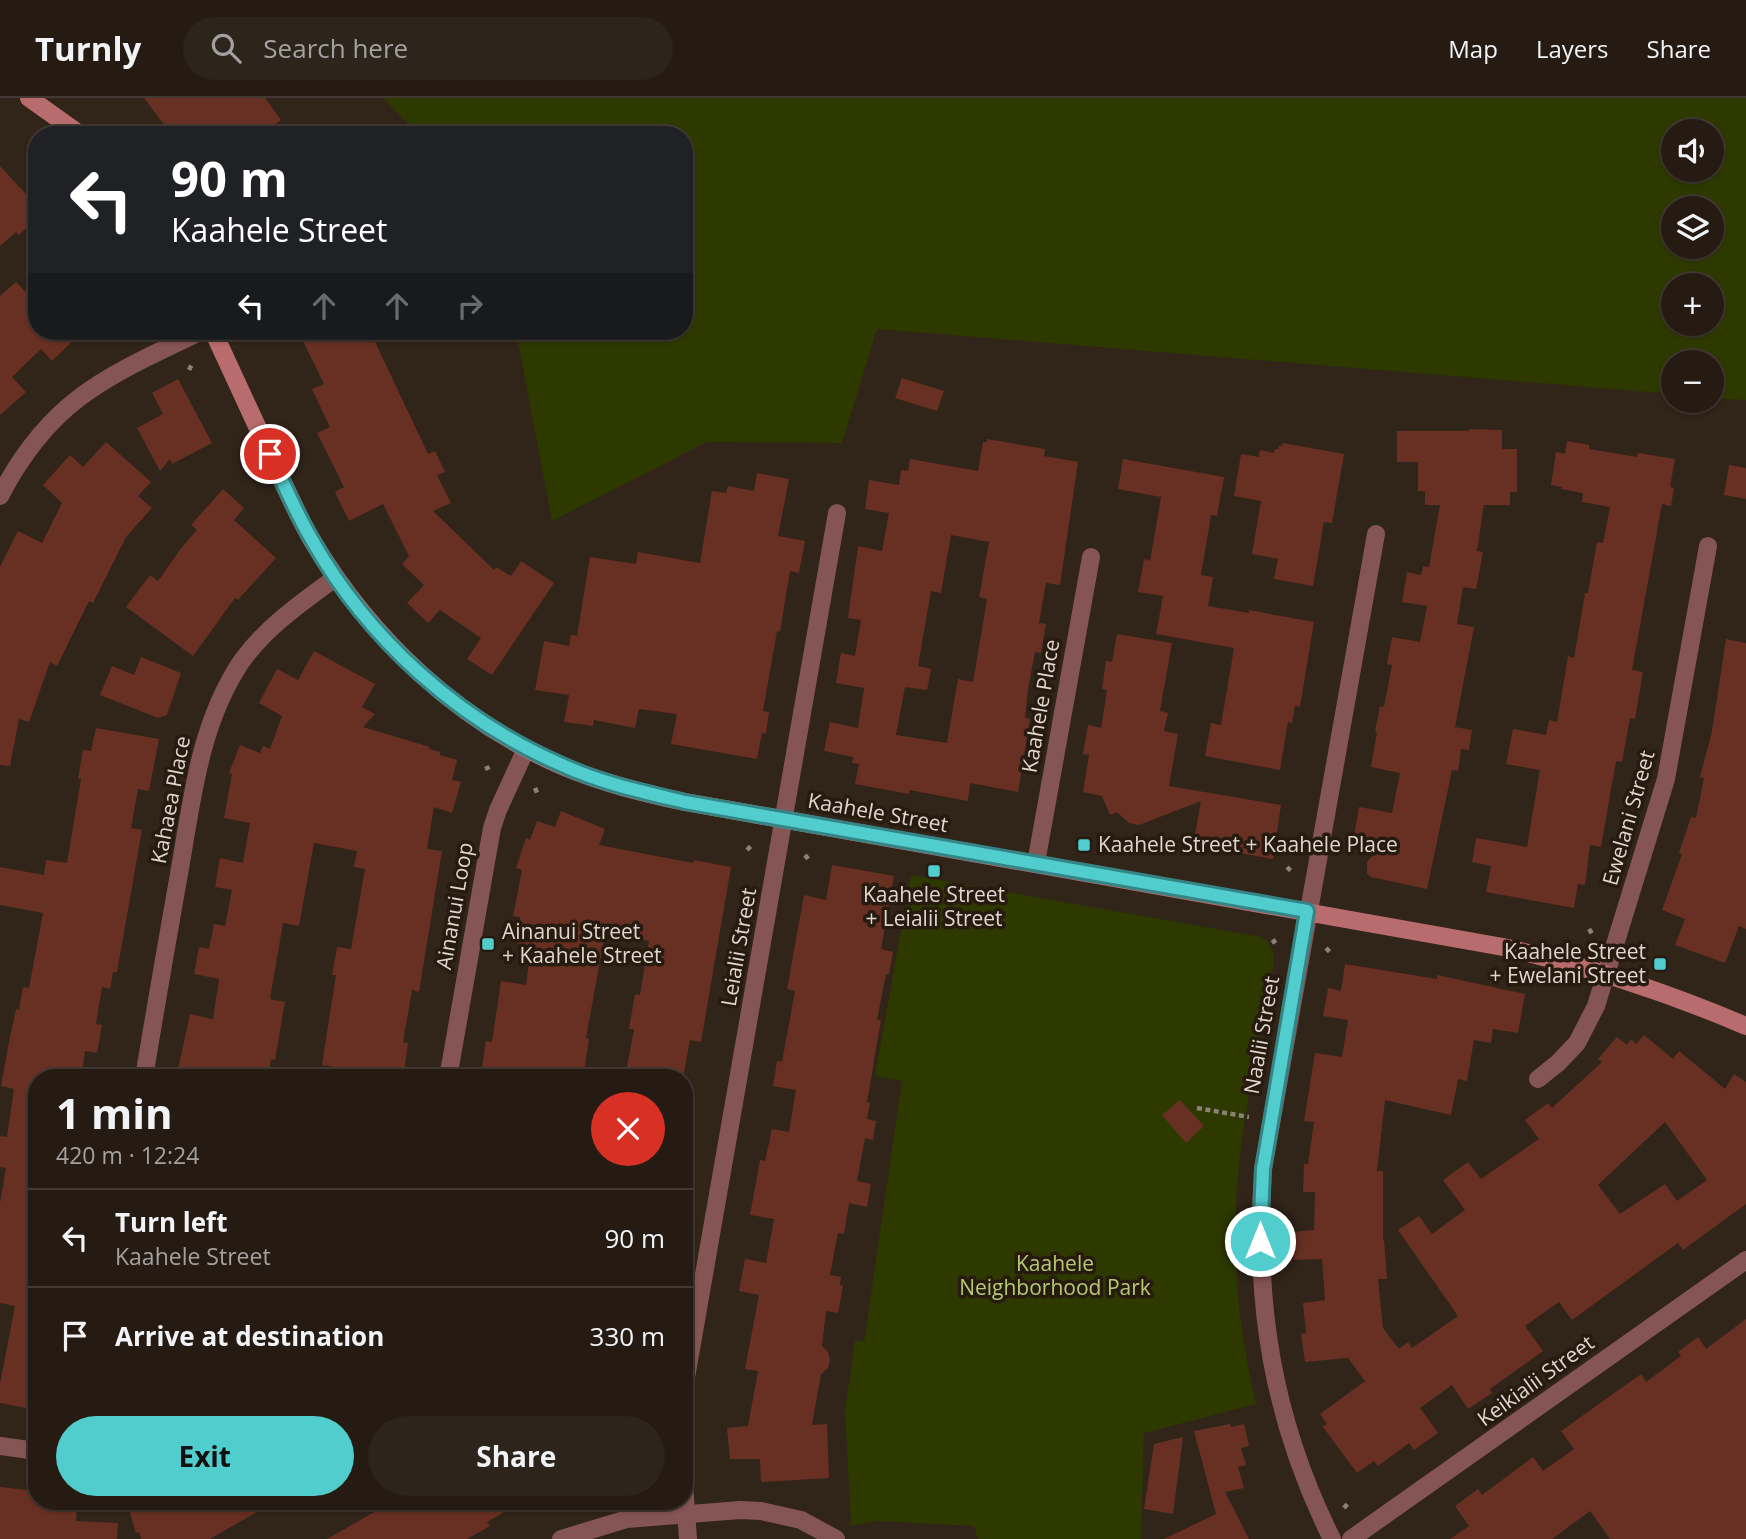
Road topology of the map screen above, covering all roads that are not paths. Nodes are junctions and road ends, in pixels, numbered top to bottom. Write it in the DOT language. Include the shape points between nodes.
graph roads {
  1 [pos="29,98"];
  2 [pos="68,126"];
  3 [pos="183,340"];
  4 [pos="217,340"];
  5 [pos="0,496"];
  6 [pos="837,513"];
  7 [pos="1376,534"];
  8 [pos="1708,546"];
  9 [pos="1091,557"];
  10 [pos="335,578"];
  11 [pos="526,749"];
  12 [pos="784,819"];
  13 [pos="1036,863"];
  14 [pos="1307,911"];
  15 [pos="1606,974"];
  16 [pos="1746,1027"];
  17 [pos="146,1069"];
  18 [pos="449,1069"];
  19 [pos="1538,1079"];
  20 [pos="1746,1259"];
  21 [pos="693,1338"];
  22 [pos="0,1447"];
  23 [pos="28,1450"];
  24 [pos="686,1510"];
  25 [pos="686,1514"];
  26 [pos="561,1539"];
  27 [pos="688,1539"];
  28 [pos="836,1539"];
  29 [pos="1332,1539"];
  30 [pos="1351,1539"];
  1 -- 2 [label="street"];
  3 -- 5 [label="street" via="84,392 37,437"];
  4 -- 10 [label="street, Kaahele Street" via="293,503"];
  6 -- 12 [label="street, Leialii Street"];
  7 -- 14 [label="street, Naalii Street"];
  8 -- 15 [label="street, Ewelani Street" via="1666,779"];
  9 -- 13 [label="street, Kaahele Place"];
  10 -- 11 [label="street, Kaahele Street" via="411,666"];
  10 -- 17 [label="street, Kahaea Place" via="258,641 225,689 211,720 194,789"];
  11 -- 12 [label="street, Kaahele Street" via="639,792"];
  11 -- 18 [label="street, Ainanui Loop" via="492,828"];
  12 -- 13 [label="street, Kaahele Street"];
  12 -- 21 [label="street, Leialii Street"];
  13 -- 14 [label="street, Kaahele Street"];
  14 -- 15 [label="street, Kaahele Street" via="1503,947"];
  14 -- 29 [label="street, Naalii Street" via="1263,1169 1261,1272 1280,1403 1295,1455"];
  15 -- 16 [label="street, Kaahele Street"];
  15 -- 19 [label="street, Ewelani Street" via="1586,1030 1569,1054"];
  20 -- 30 [label="street, Keikialii Street"];
  22 -- 23 [label="street"];
  24 -- 25 [label="street"];
  25 -- 26 [label="street" via="627,1519"];
  25 -- 27 [label="street"];
  25 -- 28 [label="street" via="761,1511 801,1520"];
}
